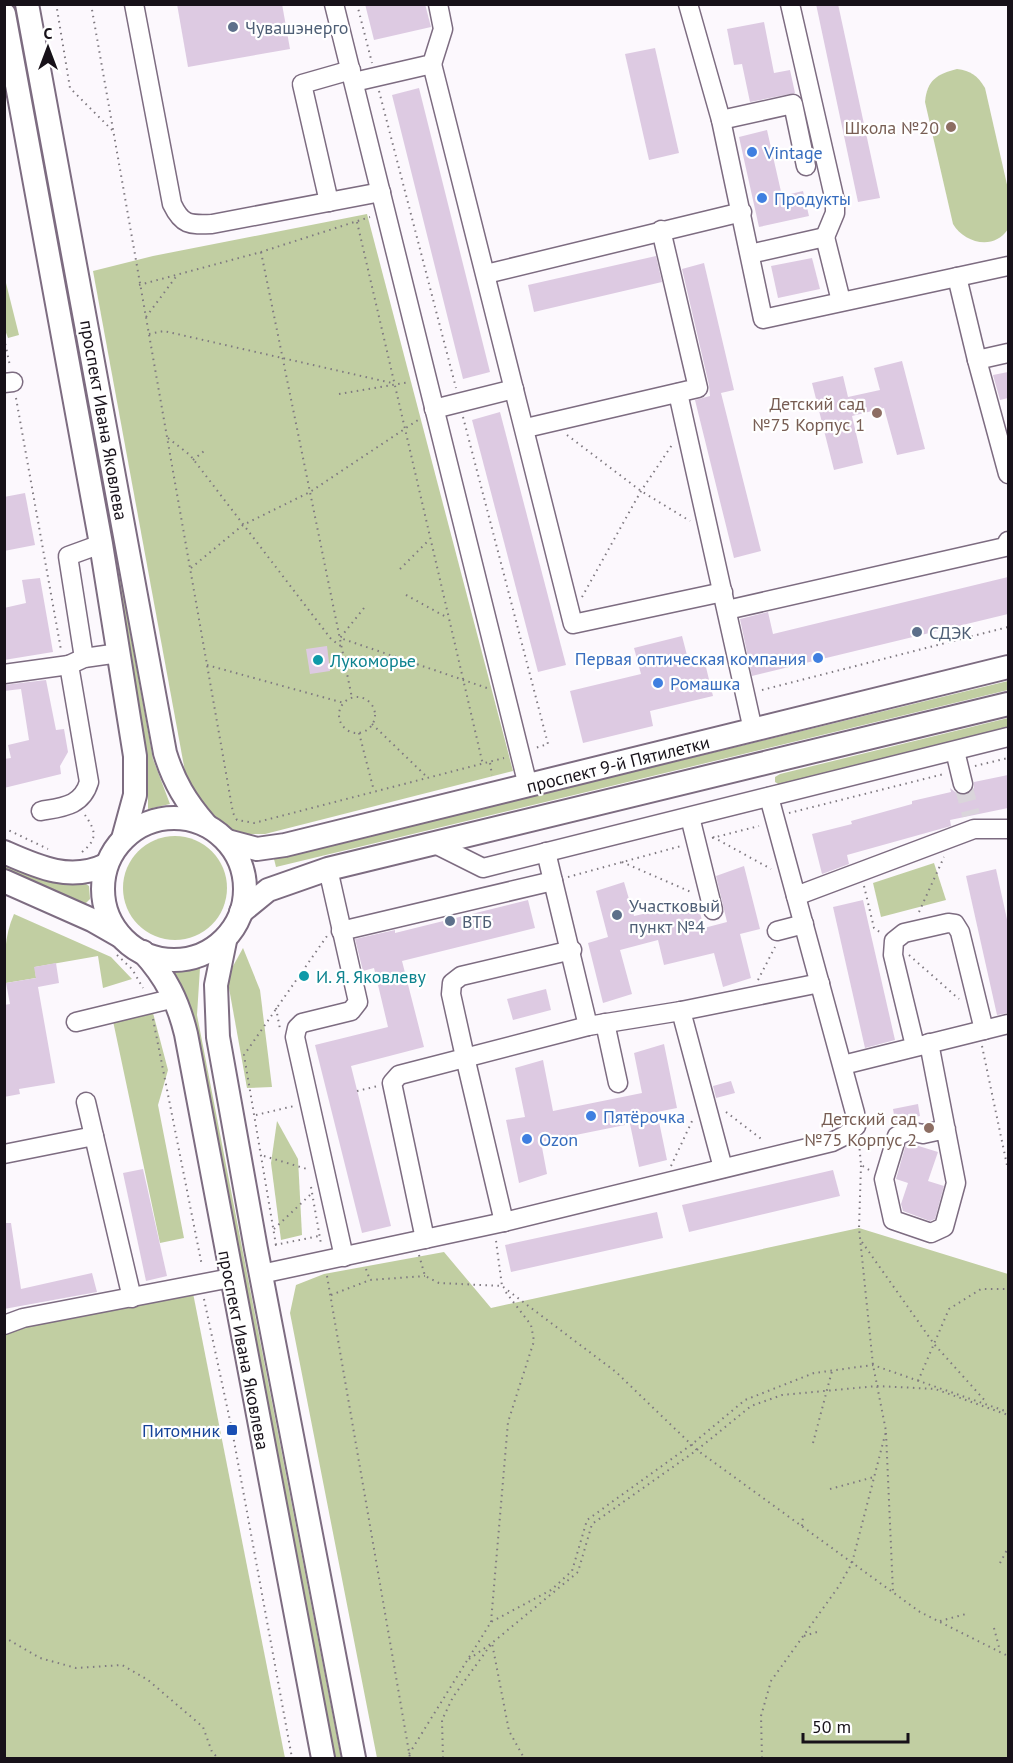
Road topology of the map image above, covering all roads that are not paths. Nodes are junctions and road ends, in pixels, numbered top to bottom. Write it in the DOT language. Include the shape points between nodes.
graph roads {
  1 [pos="27,4"];
  2 [pos="134,4"];
  3 [pos="334,4"];
  4 [pos="438,4"];
  5 [pos="688,4"];
  6 [pos="790,4"];
  7 [pos="4,14"];
  8 [pos="432,64"];
  9 [pos="353,76"];
  10 [pos="721,120"];
  11 [pos="806,166"];
  12 [pos="381,192"];
  13 [pos="329,202"];
  14 [pos="742,212"];
  15 [pos="661,230"];
  16 [pos="825,237"];
  17 [pos="750,254"];
  18 [pos="1008,266"];
  19 [pos="486,274"];
  20 [pos="957,277"];
  21 [pos="841,301"];
  22 [pos="1008,353"];
  23 [pos="977,360"];
  24 [pos="514,389"];
  25 [pos="678,393"];
  26 [pos="434,409"];
  27 [pos="526,428"];
  28 [pos="1008,474"];
  29 [pos="1008,541"];
  30 [pos="102,544"];
  31 [pos="723,592"];
  32 [pos="727,610"];
  33 [pos="119,653"];
  34 [pos="77,661"];
  35 [pos="1008,667"];
  36 [pos="4,674"];
  37 [pos="1008,704"];
  38 [pos="753,730"];
  39 [pos="1008,737"];
  40 [pos="955,751"];
  41 [pos="963,784"];
  42 [pos="528,786"];
  43 [pos="769,797"];
  44 [pos="41,811"];
  45 [pos="690,817"];
  46 [pos="206,825"];
  47 [pos="1008,829"];
  48 [pos="123,839"];
  49 [pos="227,841"];
  50 [pos="435,844"];
  51 [pos="4,852"];
  52 [pos="546,852"];
  53 [pos="106,865"];
  54 [pos="328,869"];
  55 [pos="4,881"];
  56 [pos="553,881"];
  57 [pos="794,888"];
  58 [pos="712,905"];
  59 [pos="241,912"];
  60 [pos="804,924"];
  61 [pos="781,930"];
  62 [pos="341,932"];
  63 [pos="124,938"];
  64 [pos="225,941"];
  65 [pos="572,950"];
  66 [pos="142,952"];
  67 [pos="820,982"];
  68 [pos="175,998"];
  69 [pos="681,1011"];
  70 [pos="76,1022"];
  71 [pos="1008,1024"];
  72 [pos="596,1025"];
  73 [pos="982,1026"];
  74 [pos="922,1045"];
  75 [pos="465,1058"];
  76 [pos="843,1065"];
  77 [pos="618,1083"];
  78 [pos="86,1102"];
  79 [pos="946,1129"];
  80 [pos="94,1136"];
  81 [pos="4,1154"];
  82 [pos="723,1168"];
  83 [pos="498,1223"];
  84 [pos="420,1240"];
  85 [pos="352,1255"];
  86 [pos="261,1274"];
  87 [pos="231,1278"];
  88 [pos="132,1298"];
  89 [pos="4,1325"];
  90 [pos="323,1758"];
  91 [pos="354,1758"];
  1 -- 46 [label="main road, проспект Ивана Яковлева" via="165,753 174,783"];
  2 -- 13 [label="street" via="172,204 178,218 191,225 212,225"];
  3 -- 9 [label="street"];
  4 -- 8 [label="street" via="443,29"];
  5 -- 10 [label="street"];
  6 -- 16 [label="street" via="835,201 835,213"];
  7 -- 30 [label="main road, проспект Ивана Яковлева"];
  8 -- 9 [label="street" via="376,77"];
  8 -- 19 [label="street"];
  9 -- 12 [label="street"];
  9 -- 13 [label="street" via="302,84"];
  10 -- 11 [label="street" via="793,104"];
  10 -- 14 [label="street"];
  12 -- 13 [label="street"];
  12 -- 26 [label="street"];
  14 -- 15 [label="street"];
  14 -- 17 [label="street"];
  15 -- 19 [label="street"];
  15 -- 25 [label="street" via="698,388"];
  16 -- 17 [label="street"];
  16 -- 21 [label="street"];
  17 -- 21 [label="street" via="763,319"];
  18 -- 20 [label="street"];
  19 -- 24 [label="street"];
  20 -- 21 [label="street"];
  20 -- 23 [label="street"];
  22 -- 23 [label="street"];
  23 -- 28 [label="street"];
  24 -- 26 [label="street"];
  24 -- 27 [label="street"];
  25 -- 27 [label="street"];
  25 -- 31 [label="street"];
  26 -- 42 [label="street"];
  27 -- 31 [label="street" via="573,624"];
  29 -- 32 [label="street" via="1005,547"];
  30 -- 33 [label="main road, проспект Ивана Яковлева"];
  30 -- 34 [label="street" via="68,556"];
  31 -- 32 [label="street"];
  32 -- 38 [label="street"];
  33 -- 34 [label="street"];
  33 -- 48 [label="main road, проспект Ивана Яковлева" via="136,777"];
  34 -- 36 [label="street"];
  34 -- 44 [label="street" via="86,792 77,802"];
  35 -- 38 [label="main road, проспект 9-й Пятилетки"];
  37 -- 50 [label="main road, проспект 9-й Пятилетки"];
  38 -- 42 [label="main road, проспект 9-й Пятилетки"];
  39 -- 40 [label="street"];
  40 -- 41 [label="street"];
  40 -- 43 [label="street"];
  42 -- 49 [label="main road, проспект 9-й Пятилетки" via="270,848 247,848"];
  43 -- 45 [label="street"];
  43 -- 57 [label="street"];
  45 -- 52 [label="street"];
  45 -- 58 [label="street"];
  46 -- 48 [label="main road" via="172,818 154,822"];
  46 -- 49 [label="main road"];
  47 -- 57 [label="street" via="972,822 952,837 861,872"];
  48 -- 53 [label="main road"];
  49 -- 59 [label="main road" via="242,867 245,883"];
  50 -- 52 [label="street" via="483,868"];
  50 -- 54 [label="main road, проспект 9-й Пятилетки"];
  51 -- 53 [label="main road" via="55,872 88,872"];
  52 -- 56 [label="street"];
  53 -- 63 [label="main road" via="105,905"];
  54 -- 59 [label="main road, проспект 9-й Пятилетки" via="284,882"];
  54 -- 62 [label="street"];
  55 -- 63 [label="main road"];
  56 -- 62 [label="street"];
  56 -- 65 [label="street"];
  57 -- 60 [label="street"];
  59 -- 64 [label="main road"];
  60 -- 61 [label="street"];
  60 -- 67 [label="street"];
  62 -- 85 [label="street" via="358,1002 351,1011 302,1023 295,1037 299,1101"];
  63 -- 66 [label="main road"];
  64 -- 66 [label="main road" via="189,957 159,957"];
  64 -- 86 [label="main road, проспект Ивана Яковлева" via="216,985 218,1037"];
  65 -- 72 [label="street"];
  65 -- 75 [label="street" via="462,976 452,983"];
  66 -- 68 [label="main road, проспект Ивана Яковлева"];
  67 -- 69 [label="street"];
  67 -- 76 [label="street"];
  68 -- 70 [label="street"];
  68 -- 87 [label="main road, проспект Ивана Яковлева" via="186,1034"];
  69 -- 72 [label="street"];
  69 -- 82 [label="street"];
  71 -- 73 [label="street"];
  72 -- 75 [label="street"];
  72 -- 77 [label="street"];
  73 -- 74 [label="street"];
  73 -- 74 [label="street" via="955,924 911,932 894,941 893,955"];
  74 -- 76 [label="street"];
  74 -- 79 [label="street"];
  75 -- 83 [label="street"];
  75 -- 84 [label="street" via="399,1075 392,1083"];
  76 -- 82 [label="street" via="855,1113 855,1126 846,1135 832,1142"];
  78 -- 80 [label="street"];
  79 -- 79 [label="street" via="956,1183 944,1227 931,1233 893,1220 884,1179 897,1136 908,1131 922,1134"];
  80 -- 81 [label="street"];
  80 -- 88 [label="street"];
  82 -- 83 [label="street"];
  83 -- 84 [label="street"];
  84 -- 85 [label="street"];
  85 -- 86 [label="street"];
  86 -- 91 [label="main road, проспект Ивана Яковлева"];
  87 -- 88 [label="street"];
  87 -- 90 [label="main road, проспект Ивана Яковлева"];
  88 -- 89 [label="street"];
}
